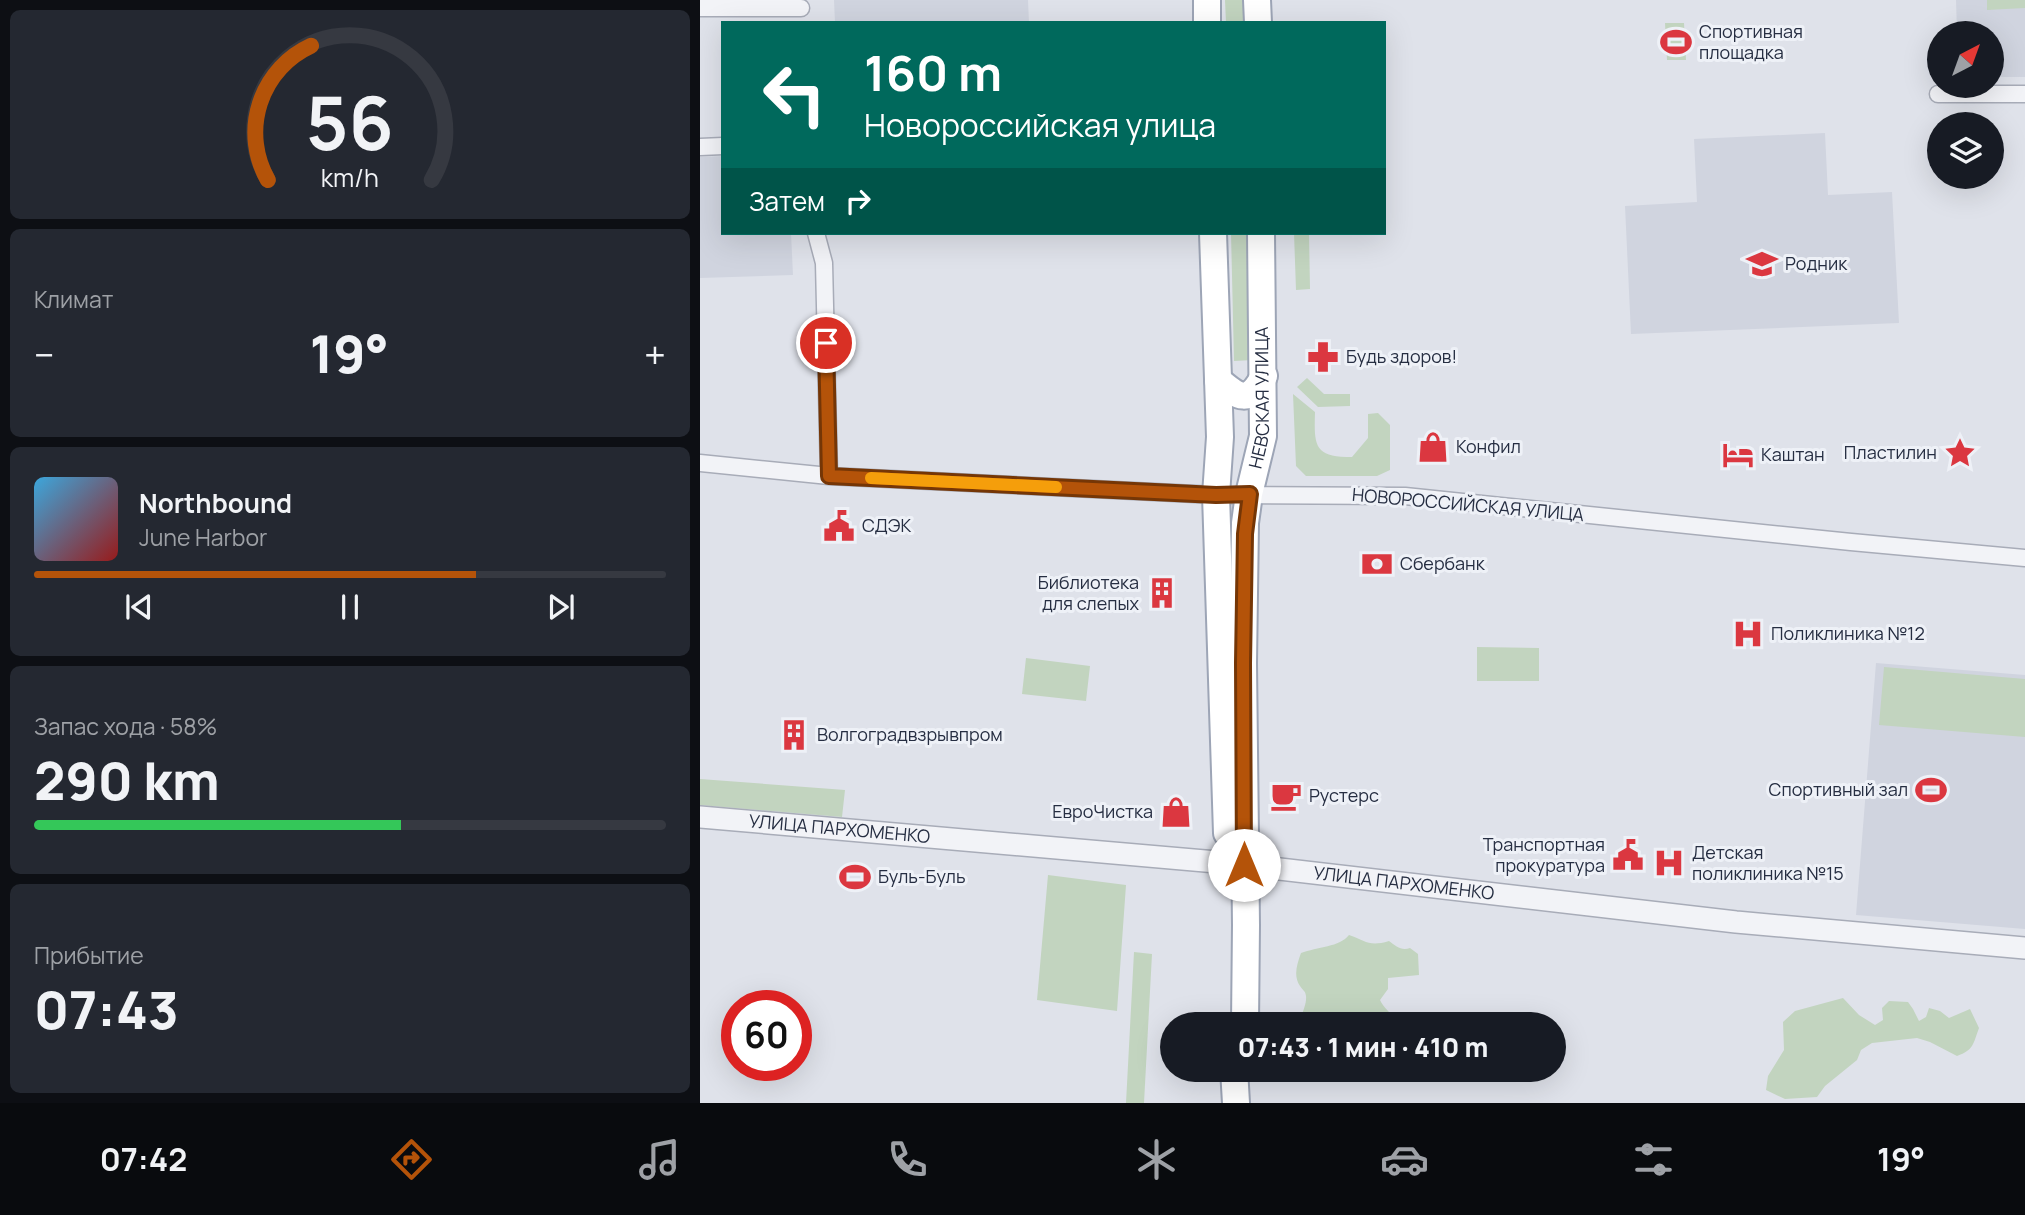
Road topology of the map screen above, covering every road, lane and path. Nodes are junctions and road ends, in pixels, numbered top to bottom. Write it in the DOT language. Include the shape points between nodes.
graph roads {
  1 [pos="1207,0"];
  2 [pos="1257,0"];
  3 [pos="700,8"];
  4 [pos="801,10"];
  5 [pos="1207,21"];
  6 [pos="1258,21"];
  7 [pos="2004,94"];
  8 [pos="2025,94"];
  9 [pos="721,146"];
  10 [pos="700,147"];
  11 [pos="817,235"];
  12 [pos="1213,235"];
  13 [pos="1261,235"];
  14 [pos="1264,376"];
  15 [pos="1218,380"];
  16 [pos="700,463"];
  17 [pos="829,476"];
  18 [pos="1250,494"];
  19 [pos="1216,495"];
  20 [pos="2025,558"];
  21 [pos="700,817"];
  22 [pos="1236,864"];
  23 [pos="1237,926"];
  24 [pos="2025,948"];
  25 [pos="1233,1012"];
  26 [pos="1244,1012"];
  27 [pos="1235,1082"];
  28 [pos="1248,1082"];
  29 [pos="1236,1103"];
  30 [pos="1249,1103"];
  1 -- 5 [label="main road"];
  2 -- 6 [label="main road"];
  3 -- 4 [label="street"];
  7 -- 8 [label="street"];
  9 -- 10 [label="street"];
  11 -- 17 [label="street" via="824,263"];
  12 -- 15 [label="main road, НЕВСКАЯ УЛИЦА"];
  13 -- 14 [label="main road, НЕВСКАЯ УЛИЦА"];
  14 -- 15 [label="main road" via="1252,394 1244,397"];
  14 -- 18 [label="main road, НЕВСКАЯ УЛИЦА" via="1264,436"];
  15 -- 19 [label="main road, НЕВСКАЯ УЛИЦА"];
  16 -- 17 [label="street, НОВОРОССИЙСКАЯ УЛИЦА"];
  17 -- 19 [label="street, НОВОРОССИЙСКАЯ УЛИЦА"];
  18 -- 19 [label="street, НОВОРОССИЙСКАЯ УЛИЦА"];
  18 -- 20 [label="street, НОВОРОССИЙСКАЯ УЛИЦА" via="1405,496"];
  18 -- 22 [label="main road, НЕВСКАЯ УЛИЦА"];
  19 -- 22 [label="main road, НЕВСКАЯ УЛИЦА"];
  21 -- 22 [label="street, УЛИЦА ПАРХОМЕНКО"];
  22 -- 23 [label="main road, НЕВСКАЯ УЛИЦА"];
  22 -- 24 [label="street, УЛИЦА ПАРХОМЕНКО" via="1736,922"];
  23 -- 25 [label="main road, НЕВСКАЯ УЛИЦА"];
  23 -- 26 [label="main road, НЕВСКАЯ УЛИЦА"];
  27 -- 29 [label="main road"];
  28 -- 30 [label="main road"];
}
